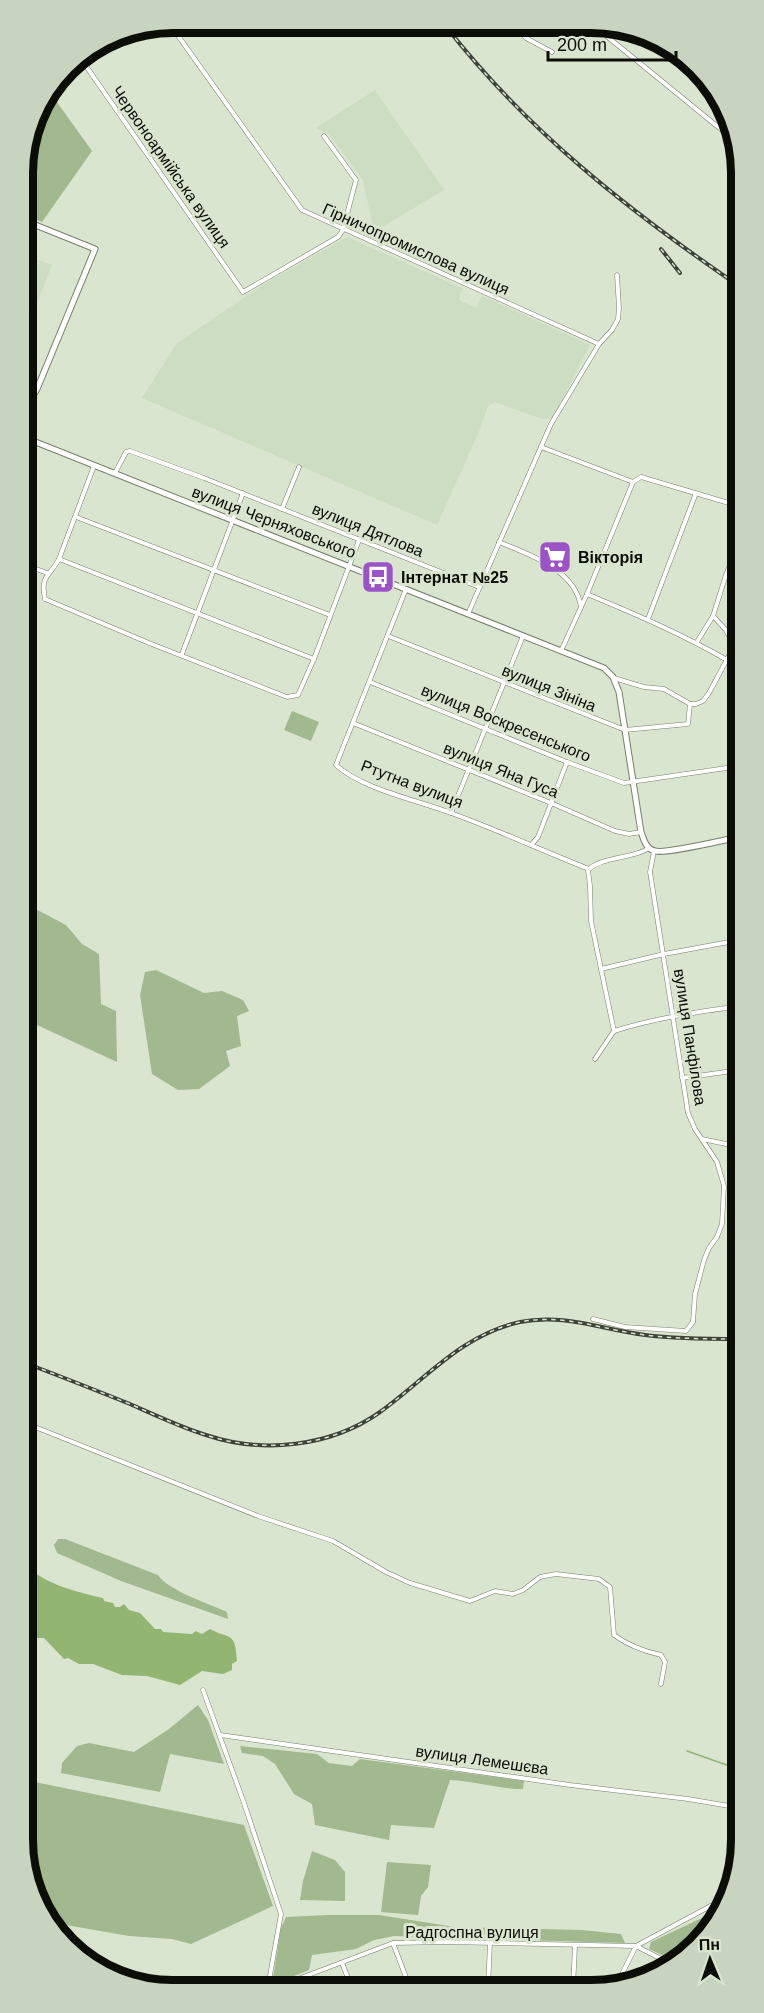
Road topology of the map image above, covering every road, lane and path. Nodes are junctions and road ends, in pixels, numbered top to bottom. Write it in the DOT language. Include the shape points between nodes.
graph roads {
  1 [pos="176,33"];
  2 [pos="522,33"];
  3 [pos="603,33"];
  4 [pos="552,52"];
  5 [pos="86,64"];
  6 [pos="725,131"];
  7 [pos="324,136"];
  8 [pos="33,224"];
  9 [pos="343,230"];
  10 [pos="617,274"];
  11 [pos="599,344"];
  12 [pos="33,387"];
  13 [pos="37,389"];
  14 [pos="33,396"];
  15 [pos="33,441"];
  16 [pos="541,447"];
  17 [pos="94,466"];
  18 [pos="299,467"];
  19 [pos="115,474"];
  20 [pos="633,482"];
  21 [pos="243,494"];
  22 [pos="696,494"];
  23 [pos="731,504"];
  24 [pos="282,509"];
  25 [pos="76,517"];
  26 [pos="232,521"];
  27 [pos="359,540"];
  28 [pos="499,542"];
  29 [pos="59,559"];
  30 [pos="731,563"];
  31 [pos="350,566"];
  32 [pos="33,568"];
  33 [pos="213,570"];
  34 [pos="47,573"];
  35 [pos="479,587"];
  36 [pos="406,589"];
  37 [pos="587,594"];
  38 [pos="581,608"];
  39 [pos="197,613"];
  40 [pos="468,614"];
  41 [pos="331,615"];
  42 [pos="713,616"];
  43 [pos="648,619"];
  44 [pos="388,636"];
  45 [pos="523,636"];
  46 [pos="731,640"];
  47 [pos="697,642"];
  48 [pos="561,651"];
  49 [pos="731,653"];
  50 [pos="182,654"];
  51 [pos="314,659"];
  52 [pos="727,660"];
  53 [pos="613,677"];
  54 [pos="370,682"];
  55 [pos="506,683"];
  56 [pos="690,704"];
  57 [pos="353,723"];
  58 [pos="487,728"];
  59 [pos="625,730"];
  60 [pos="567,762"];
  61 [pos="731,767"];
  62 [pos="469,770"];
  63 [pos="634,783"];
  64 [pos="551,803"];
  65 [pos="452,813"];
  66 [pos="641,832"];
  67 [pos="731,839"];
  68 [pos="530,846"];
  69 [pos="651,849"];
  70 [pos="589,870"];
  71 [pos="731,942"];
  72 [pos="664,954"];
  73 [pos="601,969"];
  74 [pos="731,1007"];
  75 [pos="673,1015"];
  76 [pos="614,1031"];
  77 [pos="595,1059"];
  78 [pos="731,1071"];
  79 [pos="682,1078"];
  80 [pos="701,1139"];
  81 [pos="731,1145"];
  82 [pos="592,1319"];
  83 [pos="33,1425"];
  84 [pos="661,1684"];
  85 [pos="203,1690"];
  86 [pos="220,1735"];
  87 [pos="731,1806"];
  88 [pos="717,1903"];
  89 [pos="393,1943"];
  90 [pos="490,1943"];
  91 [pos="575,1946"];
  92 [pos="636,1946"];
  93 [pos="663,1960"];
  94 [pos="342,1963"];
  95 [pos="308,1976"];
  96 [pos="621,1977"];
  97 [pos="270,1980"];
  98 [pos="296,1980"];
  99 [pos="310,1980"];
  100 [pos="349,1980"];
  101 [pos="407,1980"];
  102 [pos="488,1980"];
  103 [pos="573,1980"];
  1 -- 9 [label="street, Гірничопромислова вулиця" via="302,210"];
  2 -- 4 [label="street"];
  3 -- 6 [label="street"];
  5 -- 9 [label="street, Червоноармійська вулиця" via="243,292 338,237"];
  7 -- 9 [label="street" via="356,180"];
  8 -- 13 [label="main road" via="95,249"];
  9 -- 11 [label="street, Гірничопромислова вулиця"];
  10 -- 11 [label="street" via="619,314 612,330"];
  11 -- 16 [label="street"];
  12 -- 13 [label="street"];
  13 -- 14 [label="main road"];
  15 -- 17 [label="main road, вулиця Черняховського"];
  16 -- 20 [label="street"];
  16 -- 28 [label="street"];
  17 -- 19 [label="main road, вулиця Черняховського"];
  17 -- 25 [label="street"];
  18 -- 24 [label="street"];
  19 -- 21 [label="street, вулиця Дятлова" via="123,455 130,451"];
  19 -- 26 [label="main road, вулиця Черняховського"];
  20 -- 22 [label="street" via="641,477"];
  20 -- 37 [label="street"];
  21 -- 24 [label="street, вулиця Дятлова"];
  21 -- 26 [label="street"];
  22 -- 23 [label="street"];
  22 -- 43 [label="street"];
  24 -- 27 [label="street, вулиця Дятлова"];
  25 -- 29 [label="street"];
  25 -- 33 [label="street"];
  26 -- 31 [label="main road, вулиця Черняховського"];
  26 -- 33 [label="street"];
  27 -- 31 [label="street"];
  27 -- 35 [label="street, вулиця Дятлова"];
  28 -- 35 [label="street"];
  28 -- 38 [label="street" via="546,563 573,586"];
  29 -- 34 [label="street"];
  29 -- 39 [label="street"];
  30 -- 42 [label="street"];
  31 -- 36 [label="main road, вулиця Черняховського"];
  31 -- 41 [label="street"];
  32 -- 34 [label="street"];
  33 -- 39 [label="street"];
  33 -- 41 [label="street"];
  34 -- 50 [label="street" via="45,599"];
  35 -- 40 [label="street"];
  36 -- 40 [label="main road, вулиця Черняховського"];
  36 -- 44 [label="street, Ртутна вулиця"];
  37 -- 38 [label="street"];
  37 -- 43 [label="street"];
  38 -- 48 [label="street"];
  39 -- 50 [label="street"];
  39 -- 51 [label="street"];
  40 -- 45 [label="main road, вулиця Черняховського"];
  41 -- 51 [label="street"];
  42 -- 46 [label="street"];
  42 -- 47 [label="street"];
  43 -- 47 [label="street"];
  44 -- 54 [label="street, Ртутна вулиця"];
  44 -- 55 [label="street, вулиця Зініна"];
  45 -- 48 [label="main road, вулиця Черняховського"];
  45 -- 55 [label="street"];
  47 -- 52 [label="street"];
  48 -- 53 [label="main road, вулиця Черняховського" via="604,668"];
  49 -- 52 [label="street"];
  50 -- 51 [label="street" via="287,697 298,695"];
  52 -- 56 [label="street" via="703,701"];
  53 -- 56 [label="street" via="664,689"];
  53 -- 59 [label="main road"];
  54 -- 57 [label="street, Ртутна вулиця"];
  54 -- 58 [label="street, вулиця Воскресенського"];
  55 -- 58 [label="street"];
  55 -- 59 [label="street, вулиця Зініна"];
  56 -- 59 [label="street, вулиця Зініна" via="688,724"];
  57 -- 62 [label="street, вулиця Яна Гуса"];
  57 -- 65 [label="street, Ртутна вулиця" via="336,765 380,788"];
  58 -- 60 [label="street, вулиця Воскресенського"];
  58 -- 62 [label="street"];
  59 -- 63 [label="main road"];
  60 -- 63 [label="street, вулиця Воскресенського"];
  60 -- 64 [label="street"];
  61 -- 63 [label="street"];
  62 -- 64 [label="street, вулиця Яна Гуса"];
  62 -- 65 [label="street"];
  63 -- 66 [label="main road"];
  64 -- 66 [label="street, вулиця Яна Гуса" via="615,831"];
  64 -- 68 [label="street" via="538,837"];
  65 -- 68 [label="street, Ртутна вулиця"];
  66 -- 69 [label="main road"];
  67 -- 69 [label="main road" via="667,850"];
  68 -- 70 [label="street, Ртутна вулиця"];
  69 -- 70 [label="street" via="620,856"];
  69 -- 72 [label="street, вулиця Панфілова" via="650,872"];
  70 -- 73 [label="street" via="591,921"];
  71 -- 72 [label="street"];
  72 -- 73 [label="street"];
  72 -- 75 [label="street, вулиця Панфілова"];
  73 -- 76 [label="street"];
  74 -- 75 [label="street"];
  75 -- 76 [label="street"];
  75 -- 79 [label="street, вулиця Панфілова"];
  76 -- 77 [label="street"];
  78 -- 79 [label="street"];
  79 -- 80 [label="street, вулиця Панфілова" via="688,1113"];
  80 -- 81 [label="street"];
  80 -- 82 [label="street, вулиця Панфілова" via="717,1162 724,1186 722,1224 704,1260 693,1322 686,1331 625,1327"];
  83 -- 84 [label="street" via="258,1516 333,1541 410,1583 470,1601 495,1591 513,1594 540,1577 556,1574 599,1579 610,1587 614,1635 635,1648 661,1655 666,1662"];
  85 -- 86 [label="street"];
  86 -- 87 [label="street, вулиця Лемешєва"];
  86 -- 97 [label="street" via="281,1914"];
  88 -- 92 [label="street"];
  89 -- 90 [label="street, Радгоспна вулиця"];
  89 -- 94 [label="street, Радгоспна вулиця"];
  89 -- 101 [label="street"];
  90 -- 91 [label="street, Радгоспна вулиця"];
  90 -- 102 [label="street"];
  91 -- 92 [label="street, Радгоспна вулиця"];
  91 -- 103 [label="street"];
  92 -- 93 [label="street, Радгоспна вулиця"];
  92 -- 96 [label="street"];
  94 -- 95 [label="street, Радгоспна вулиця"];
  94 -- 100 [label="street"];
  95 -- 98 [label="street, Радгоспна вулиця"];
  95 -- 99 [label="street"];
}
